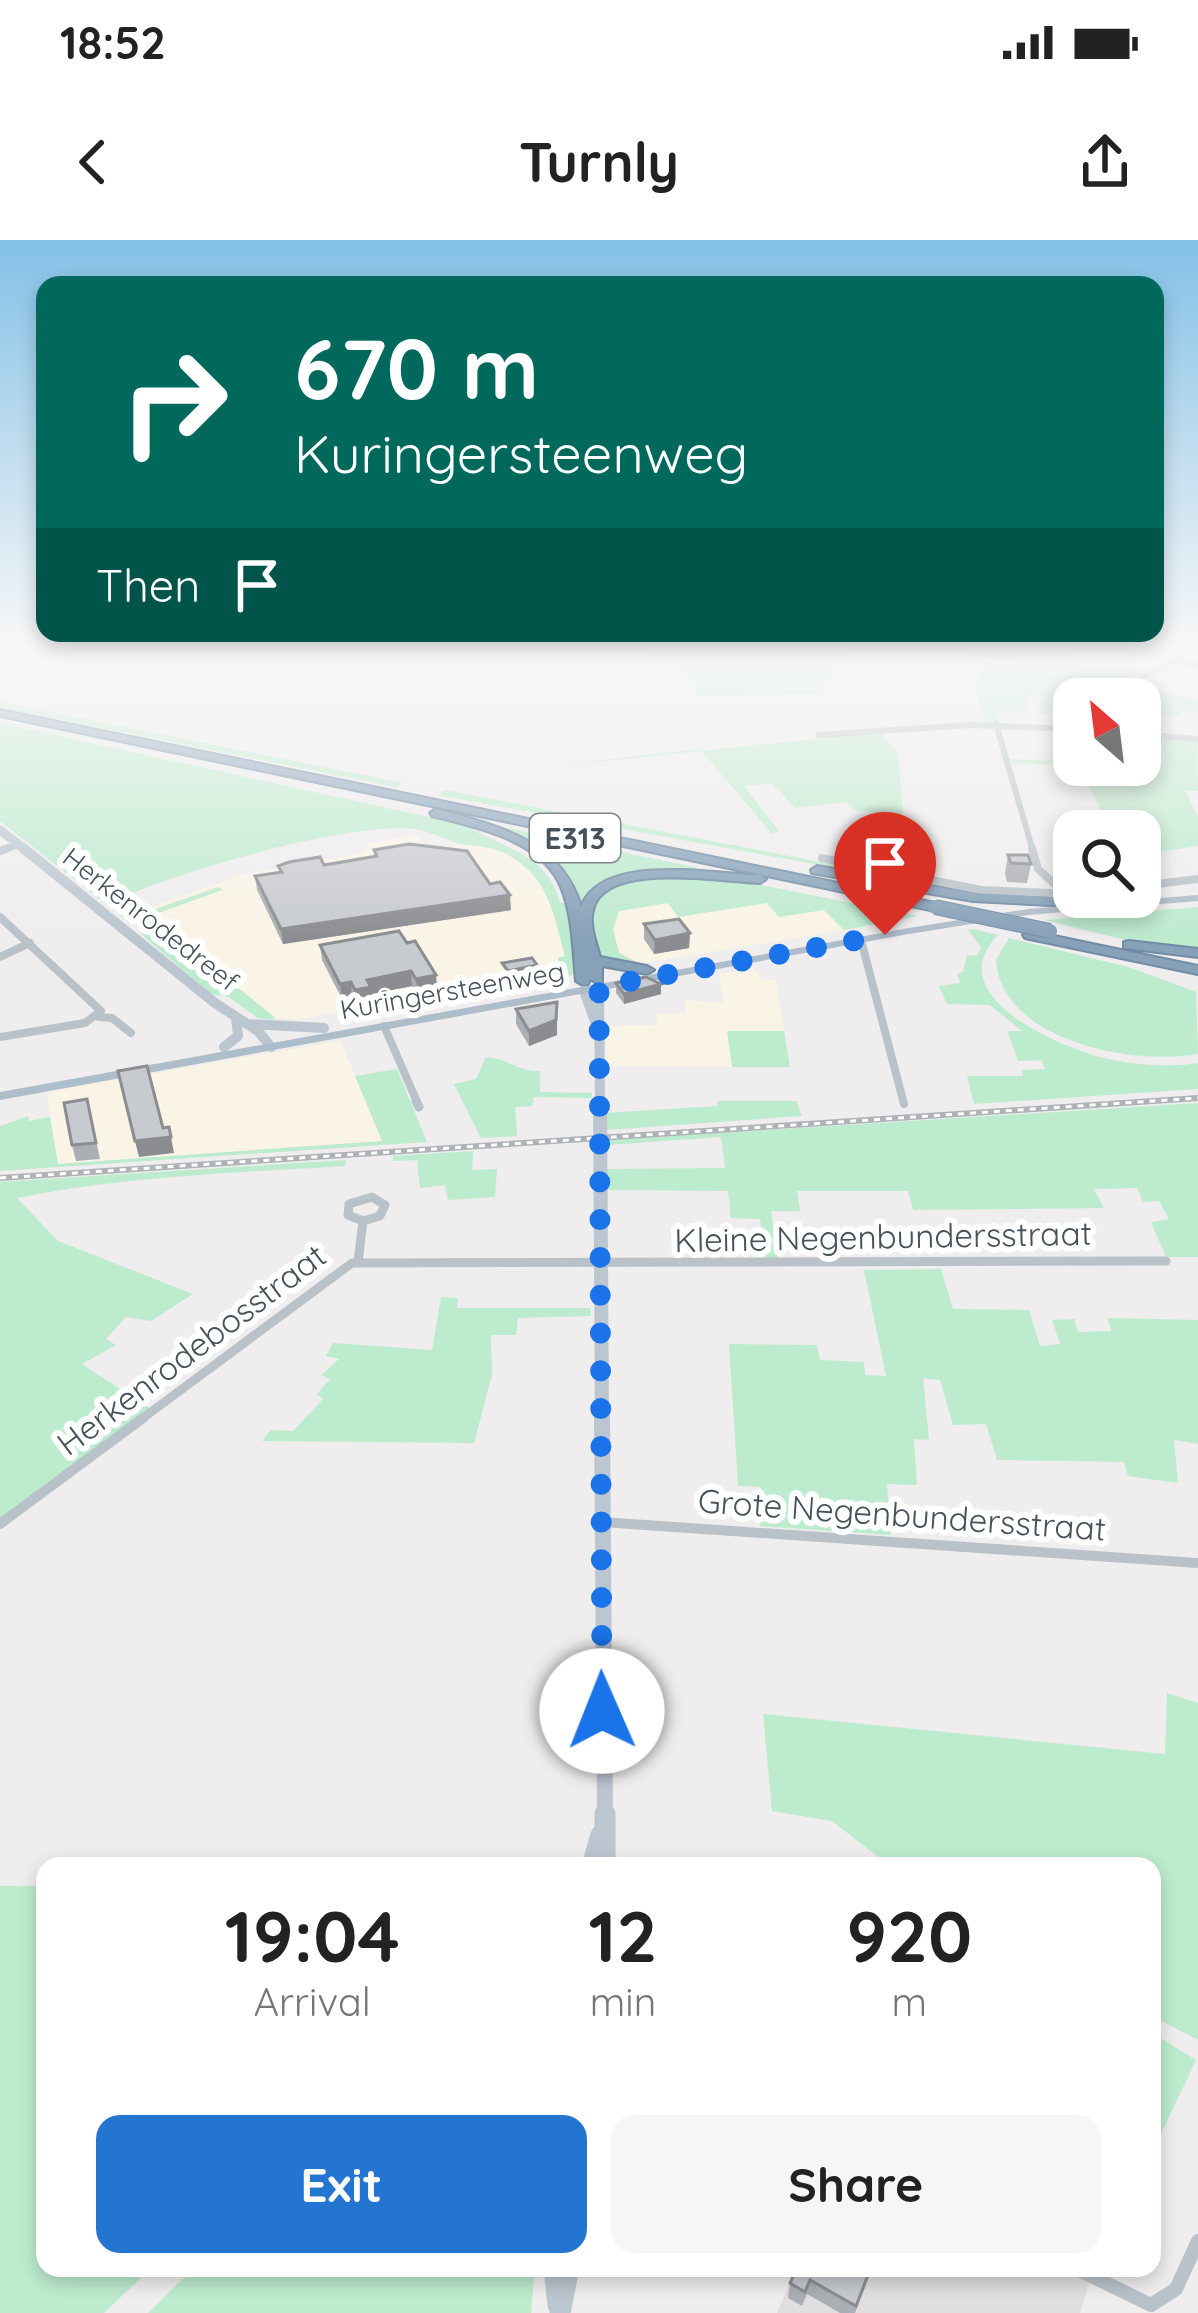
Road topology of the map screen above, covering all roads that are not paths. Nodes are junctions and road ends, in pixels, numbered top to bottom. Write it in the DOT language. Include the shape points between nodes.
graph roads {
  1 [pos="137,745"];
  2 [pos="144,745"];
  3 [pos="1002,745"];
  4 [pos="385,797"];
  5 [pos="520,820"];
  6 [pos="0,830"];
  7 [pos="19,845"];
  8 [pos="0,851"];
  9 [pos="822,858"];
  10 [pos="765,879"];
  11 [pos="1053,882"];
  12 [pos="1161,886"];
  13 [pos="1197,886"];
  14 [pos="1161,892"];
  15 [pos="1053,895"];
  16 [pos="1053,895"];
  17 [pos="1053,899"];
  18 [pos="0,917"];
  19 [pos="861,940"];
  20 [pos="30,943"];
  21 [pos="0,956"];
  22 [pos="596,960"];
  23 [pos="1198,962"];
  24 [pos="646,970"];
  25 [pos="591,984"];
  26 [pos="99,1017"];
  27 [pos="242,1020"];
  28 [pos="384,1026"];
  29 [pos="324,1028"];
  30 [pos="131,1033"];
  31 [pos="0,1037"];
  32 [pos="269,1043"];
  33 [pos="224,1047"];
  34 [pos="0,1085"];
  35 [pos="0,1096"];
  36 [pos="904,1104"];
  37 [pos="419,1107"];
  38 [pos="363,1221"];
  39 [pos="1166,1261"];
  40 [pos="358,1262"];
  41 [pos="600,1266"];
  42 [pos="602,1522"];
  43 [pos="0,1524"];
  44 [pos="1198,1563"];
  45 [pos="603,1824"];
  46 [pos="594,1857"];
  47 [pos="605,1857"];
  48 [pos="1198,2241"];
  49 [pos="555,2277"];
  50 [pos="566,2277"];
  51 [pos="1093,2277"];
  52 [pos="560,2313"];
  1 -- 4 [label="highway, E313"];
  2 -- 5 [label="highway, E313"];
  3 -- 11 [label="street" via="1038,869"];
  4 -- 10 [label="highway, E313"];
  4 -- 25 [label="highway" via="490,830 556,868"];
  5 -- 15 [label="highway" via="935,891"];
  5 -- 23 [label="highway, E313, bridge"];
  6 -- 7 [label="main road, Herkenrodedreef"];
  7 -- 8 [label="street"];
  7 -- 27 [label="main road, Herkenrodedreef"];
  9 -- 16 [label="street, Kuringersteenweg" via="981,890"];
  10 -- 22 [label="highway" via="663,873 608,886 586,908"];
  10 -- 23 [label="highway, E313, bridge"];
  12 -- 13 [label="street"];
  13 -- 14 [label="main road"];
  13 -- 19 [label="main road, Kuringersteenweg"];
  17 -- 24 [label="main road, Kuringersteenweg"];
  18 -- 20 [label="street"];
  19 -- 25 [label="main road, Kuringersteenweg"];
  19 -- 36 [label="street"];
  20 -- 21 [label="street"];
  20 -- 26 [label="street" via="97,1004"];
  22 -- 24 [label="highway"];
  22 -- 25 [label="highway"];
  24 -- 25 [label="main road, Kuringersteenweg"];
  25 -- 28 [label="main road, Kuringersteenweg"];
  25 -- 29 [label="main road, Kuringersteenweg"];
  25 -- 41 [label="main road"];
  26 -- 30 [label="street"];
  26 -- 31 [label="street"];
  27 -- 29 [label="main road"];
  27 -- 32 [label="main road, Herkenrodedreef"];
  27 -- 33 [label="main road"];
  28 -- 32 [label="main road, Kuringersteenweg"];
  28 -- 37 [label="street"];
  29 -- 32 [label="main road, Kuringersteenweg"];
  32 -- 33 [label="main road, Kuringersteenweg"];
  32 -- 35 [label="main road, Kuringersteenweg"];
  33 -- 34 [label="main road, Kuringersteenweg"];
  38 -- 40 [label="street, Herkenrodebosstraat"];
  39 -- 41 [label="street, Kleine Negenbundersstraat"];
  40 -- 41 [label="street, Herkenrodebosstraat"];
  40 -- 43 [label="street, Herkenrodebosstraat"];
  41 -- 42 [label="main road"];
  42 -- 44 [label="street, Grote Negenbundersstraat"];
  42 -- 45 [label="main road"];
  45 -- 46 [label="main road"];
  45 -- 47 [label="main road"];
  48 -- 51 [label="street" via="1174,2295 1162,2303"];
  49 -- 52 [label="main road"];
  50 -- 52 [label="main road"];
}
